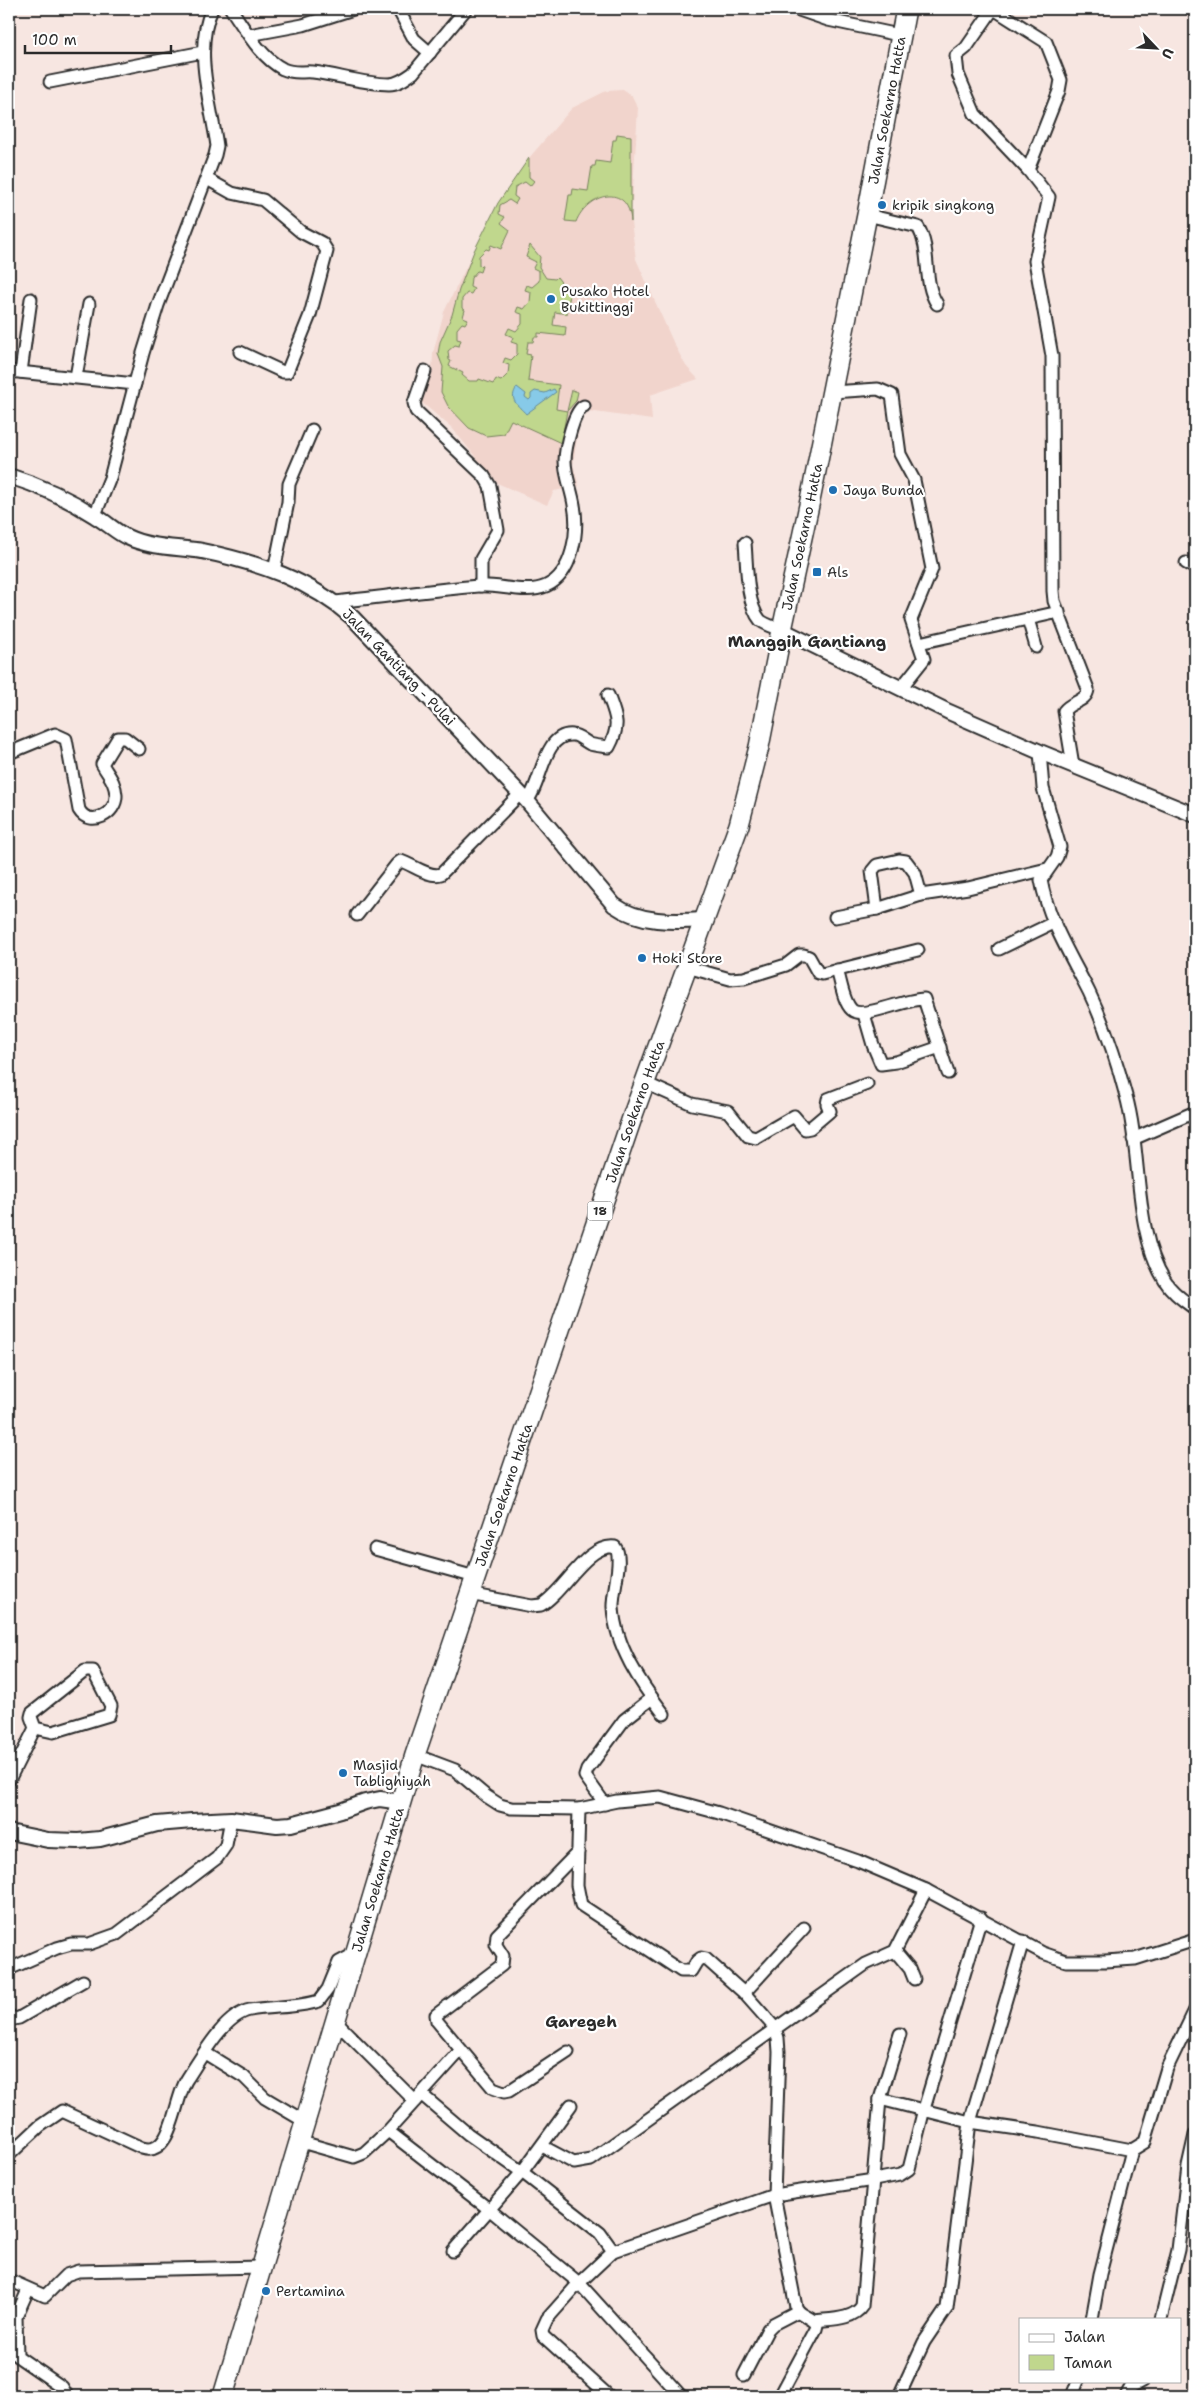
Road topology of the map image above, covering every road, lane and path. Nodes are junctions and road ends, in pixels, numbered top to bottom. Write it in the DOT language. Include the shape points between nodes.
graph roads {
  1 [pos="212,9"];
  2 [pos="231,9"];
  3 [pos="354,9"];
  4 [pos="398,9"];
  5 [pos="466,9"];
  6 [pos="906,9"];
  7 [pos="994,9"];
  8 [pos="802,10"];
  9 [pos="249,35"];
  10 [pos="900,35"];
  11 [pos="203,52"];
  12 [pos="430,53"];
  13 [pos="50,82"];
  14 [pos="1028,170"];
  15 [pos="207,179"];
  16 [pos="867,216"];
  17 [pos="31,299"];
  18 [pos="89,304"];
  19 [pos="936,304"];
  20 [pos="240,352"];
  21 [pos="9,371"];
  22 [pos="425,371"];
  23 [pos="21,372"];
  24 [pos="76,377"];
  25 [pos="134,384"];
  26 [pos="832,392"];
  27 [pos="584,406"];
  28 [pos="312,430"];
  29 [pos="9,476"];
  30 [pos="95,515"];
  31 [pos="746,543"];
  32 [pos="274,572"];
  33 [pos="480,586"];
  34 [pos="335,602"];
  35 [pos="1059,612"];
  36 [pos="1028,619"];
  37 [pos="782,630"];
  38 [pos="919,643"];
  39 [pos="1036,647"];
  40 [pos="901,688"];
  41 [pos="608,695"];
  42 [pos="140,749"];
  43 [pos="1040,752"];
  44 [pos="9,753"];
  45 [pos="1073,765"];
  46 [pos="524,797"];
  47 [pos="1195,815"];
  48 [pos="1047,869"];
  49 [pos="921,895"];
  50 [pos="877,909"];
  51 [pos="358,915"];
  52 [pos="835,917"];
  53 [pos="704,920"];
  54 [pos="1055,922"];
  55 [pos="999,948"];
  56 [pos="918,950"];
  57 [pos="687,967"];
  58 [pos="837,970"];
  59 [pos="864,1014"];
  60 [pos="940,1047"];
  61 [pos="948,1073"];
  62 [pos="645,1083"];
  63 [pos="867,1084"];
  64 [pos="1195,1112"];
  65 [pos="1133,1139"];
  66 [pos="1195,1309"];
  67 [pos="375,1549"];
  68 [pos="472,1585"];
  69 [pos="652,1698"];
  70 [pos="664,1714"];
  71 [pos="35,1728"];
  72 [pos="415,1755"];
  73 [pos="9,1780"];
  74 [pos="401,1802"];
  75 [pos="605,1804"];
  76 [pos="579,1809"];
  77 [pos="231,1819"];
  78 [pos="9,1834"];
  79 [pos="578,1852"];
  80 [pos="926,1890"];
  81 [pos="981,1918"];
  82 [pos="804,1928"];
  83 [pos="1195,1940"];
  84 [pos="1023,1941"];
  85 [pos="895,1951"];
  86 [pos="354,1954"];
  87 [pos="9,1969"];
  88 [pos="914,1979"];
  89 [pos="84,1981"];
  90 [pos="744,1993"];
  91 [pos="1195,2010"];
  92 [pos="9,2015"];
  93 [pos="334,2020"];
  94 [pos="775,2028"];
  95 [pos="900,2034"];
  96 [pos="461,2050"];
  97 [pos="568,2052"];
  98 [pos="206,2053"];
  99 [pos="418,2098"];
  100 [pos="880,2099"];
  101 [pos="571,2104"];
  102 [pos="924,2109"];
  103 [pos="304,2121"];
  104 [pos="970,2122"];
  105 [pos="388,2131"];
  106 [pos="1195,2135"];
  107 [pos="298,2141"];
  108 [pos="542,2146"];
  109 [pos="1132,2150"];
  110 [pos="9,2155"];
  111 [pos="522,2172"];
  112 [pos="874,2180"];
  113 [pos="774,2195"];
  114 [pos="490,2210"];
  115 [pos="453,2251"];
  116 [pos="613,2251"];
  117 [pos="260,2267"];
  118 [pos="9,2280"];
  119 [pos="579,2283"];
  120 [pos="28,2290"];
  121 [pos="798,2311"];
  122 [pos="1092,2318"];
  123 [pos="1161,2318"];
  124 [pos="815,2321"];
  125 [pos="744,2376"];
  126 [pos="1078,2382"];
  127 [pos="1140,2382"];
  128 [pos="67,2396"];
  129 [pos="223,2396"];
  130 [pos="609,2396"];
  131 [pos="681,2396"];
  132 [pos="780,2396"];
  133 [pos="899,2396"];
  134 [pos="1072,2396"];
  135 [pos="1126,2396"];
  1 -- 11 [label="street"];
  2 -- 9 [label="street"];
  3 -- 9 [label="street" via="303,25"];
  4 -- 12 [label="street" via="414,39"];
  5 -- 12 [label="street"];
  6 -- 10 [label="highway, Jalan Soekarno Hatta / 18"];
  7 -- 14 [label="street" via="1046,42 1061,80"];
  7 -- 14 [label="street" via="966,48 956,56 958,74 975,114"];
  8 -- 10 [label="street"];
  9 -- 12 [label="street" via="269,58 294,73 312,72 389,84 404,79"];
  10 -- 16 [label="highway, Jalan Soekarno Hatta / 18"];
  11 -- 13 [label="street"];
  11 -- 15 [label="street" via="217,146"];
  14 -- 35 [label="street" via="1049,197 1035,261 1052,356 1053,591"];
  15 -- 20 [label="street" via="232,194 263,200 300,232 322,243 327,251 310,314 287,372"];
  15 -- 25 [label="street" via="158,306"];
  16 -- 19 [label="street" via="918,227 929,269 929,291"];
  16 -- 26 [label="highway, Jalan Soekarno Hatta / 18"];
  17 -- 23 [label="street"];
  18 -- 24 [label="street"];
  21 -- 23 [label="street"];
  22 -- 33 [label="street" via="414,403 416,411 484,476 490,486 498,530 481,559"];
  23 -- 24 [label="street"];
  24 -- 25 [label="street"];
  25 -- 30 [label="street" via="110,478"];
  26 -- 37 [label="highway, Jalan Soekarno Hatta / 18"];
  26 -- 38 [label="street" via="884,390 894,399 900,454 914,480 932,569 911,620"];
  27 -- 33 [label="street" via="575,414 565,460 576,523 568,561 560,575 553,582 536,589"];
  28 -- 32 [label="street" via="289,484"];
  29 -- 30 [label="street, Jalan Gantiang - Pulai"];
  30 -- 32 [label="street, Jalan Gantiang - Pulai" via="126,537 144,544 201,551"];
  31 -- 37 [label="street" via="748,590 758,617"];
  32 -- 34 [label="street, Jalan Gantiang - Pulai"];
  33 -- 34 [label="street"];
  34 -- 46 [label="street, Jalan Gantiang - Pulai"];
  35 -- 36 [label="street"];
  35 -- 45 [label="street" via="1088,689 1084,699 1067,705 1064,710"];
  36 -- 38 [label="street"];
  36 -- 39 [label="street"];
  37 -- 40 [label="street"];
  37 -- 53 [label="highway, Jalan Soekarno Hatta / 18" via="759,747 739,825"];
  38 -- 40 [label="street" via="924,659"];
  40 -- 43 [label="street"];
  41 -- 46 [label="street" via="618,720 609,747 591,744 573,735 561,737 549,747 538,783"];
  42 -- 44 [label="street" via="125,738 115,741 102,764 113,778 117,797 111,810 100,818 86,817 79,810 66,739 55,734"];
  43 -- 45 [label="street"];
  43 -- 48 [label="street" via="1043,788 1060,847 1057,857"];
  45 -- 47 [label="street"];
  46 -- 51 [label="street" via="441,874 436,875 402,861 397,864"];
  46 -- 53 [label="street, Jalan Gantiang - Pulai" via="623,912 662,921"];
  48 -- 49 [label="street" via="968,888"];
  48 -- 54 [label="street" via="1041,880"];
  49 -- 50 [label="street"];
  49 -- 50 [label="street" via="916,873 906,860 877,865 872,871"];
  50 -- 52 [label="street"];
  53 -- 57 [label="highway, Jalan Soekarno Hatta / 18"];
  54 -- 55 [label="street"];
  54 -- 65 [label="street" via="1105,1033 1126,1096"];
  56 -- 58 [label="street"];
  57 -- 58 [label="street" via="730,979 744,978 786,965 804,955 809,957 818,973"];
  57 -- 62 [label="highway, Jalan Soekarno Hatta / 18"];
  58 -- 59 [label="street" via="849,1006"];
  59 -- 60 [label="street" via="924,999"];
  59 -- 60 [label="street" via="882,1064"];
  60 -- 61 [label="street"];
  62 -- 63 [label="street" via="692,1104 728,1111 748,1136 756,1138 794,1116 805,1129 810,1128 830,1111 828,1099"];
  62 -- 68 [label="highway, Jalan Soekarno Hatta / 18"];
  64 -- 65 [label="street"];
  65 -- 66 [label="street" via="1144,1218 1159,1270 1165,1282"];
  67 -- 68 [label="street"];
  68 -- 69 [label="street" via="532,1606 541,1606 588,1558 602,1549 615,1548 619,1554 613,1606 616,1625 622,1646"];
  68 -- 72 [label="highway, Jalan Soekarno Hatta / 18"];
  69 -- 70 [label="street"];
  69 -- 75 [label="street" via="624,1720 587,1770 585,1776"];
  71 -- 71 [label="street" via="31,1717 35,1710 85,1671 93,1671 111,1706 109,1715 53,1732"];
  71 -- 73 [label="street"];
  72 -- 74 [label="highway, Jalan Soekarno Hatta / 18"];
  72 -- 76 [label="street" via="455,1770 500,1805"];
  74 -- 77 [label="street" via="380,1799 291,1824"];
  74 -- 86 [label="highway, Jalan Soekarno Hatta / 18"];
  75 -- 76 [label="street"];
  75 -- 80 [label="street" via="660,1797 683,1803 858,1861"];
  76 -- 79 [label="street"];
  77 -- 78 [label="street" via="156,1824 100,1839 78,1841"];
  77 -- 87 [label="street" via="226,1845 217,1858 117,1934 89,1944 57,1948"];
  79 -- 90 [label="street" via="577,1893 585,1910 681,1971 691,1971 696,1961 706,1959"];
  79 -- 96 [label="street" via="497,1935 496,1945 503,1956 502,1965 436,2016"];
  80 -- 81 [label="street"];
  80 -- 85 [label="street"];
  81 -- 84 [label="street"];
  81 -- 102 [label="street"];
  82 -- 90 [label="street"];
  83 -- 84 [label="street" via="1135,1959 1105,1962 1066,1961"];
  84 -- 104 [label="street"];
  85 -- 88 [label="street"];
  85 -- 94 [label="street" via="866,1964"];
  86 -- 93 [label="highway, Jalan Soekarno Hatta / 18"];
  86 -- 98 [label="street" via="339,1962 328,1989 319,2001 237,2015 223,2028"];
  89 -- 92 [label="street" via="19,2018"];
  90 -- 94 [label="street"];
  91 -- 109 [label="street" via="1167,2068 1145,2142"];
  93 -- 99 [label="street"];
  93 -- 103 [label="highway, Jalan Soekarno Hatta / 18"];
  94 -- 108 [label="street" via="591,2160 574,2163"];
  94 -- 113 [label="street" via="778,2052"];
  95 -- 100 [label="street"];
  96 -- 97 [label="street" via="493,2088 504,2092"];
  96 -- 99 [label="street"];
  98 -- 103 [label="street" via="244,2077 265,2098"];
  98 -- 110 [label="street" via="185,2082 166,2137 157,2148 151,2151 142,2148 62,2111 40,2126"];
  99 -- 105 [label="street"];
  99 -- 111 [label="street"];
  100 -- 102 [label="street"];
  100 -- 112 [label="street"];
  101 -- 108 [label="street"];
  102 -- 104 [label="street"];
  102 -- 112 [label="street" via="909,2169 900,2175"];
  103 -- 107 [label="highway, Jalan Soekarno Hatta / 18"];
  104 -- 109 [label="street"];
  104 -- 133 [label="street" via="947,2308 924,2342"];
  105 -- 107 [label="street" via="364,2153 354,2157"];
  105 -- 114 [label="street"];
  106 -- 123 [label="street" via="1178,2250"];
  107 -- 117 [label="highway, Jalan Soekarno Hatta / 18"];
  108 -- 111 [label="street"];
  109 -- 122 [label="street" via="1100,2274"];
  111 -- 114 [label="street"];
  111 -- 116 [label="street" via="604,2237"];
  112 -- 113 [label="street"];
  112 -- 124 [label="street" via="862,2306 852,2316"];
  113 -- 116 [label="street"];
  113 -- 121 [label="street"];
  114 -- 115 [label="street"];
  114 -- 119 [label="street"];
  116 -- 119 [label="street"];
  117 -- 120 [label="street" via="78,2272 66,2275 45,2296"];
  117 -- 129 [label="highway, Jalan Soekarno Hatta / 18"];
  118 -- 120 [label="street"];
  119 -- 130 [label="street" via="547,2319 543,2336"];
  119 -- 131 [label="street"];
  120 -- 128 [label="street" via="16,2317 17,2356 62,2387"];
  121 -- 124 [label="street"];
  121 -- 125 [label="street" via="768,2329"];
  124 -- 132 [label="street" via="816,2329"];
  126 -- 134 [label="street"];
  127 -- 135 [label="street" via="1131,2387"];
}
